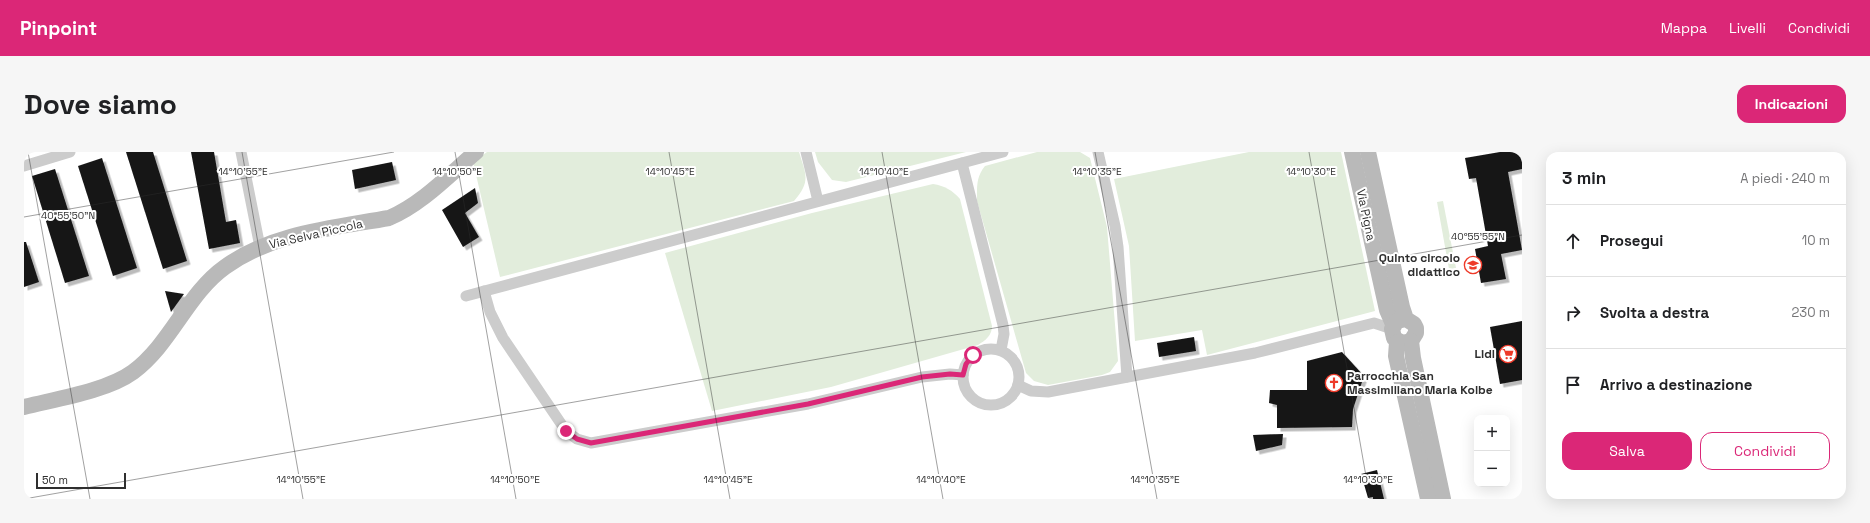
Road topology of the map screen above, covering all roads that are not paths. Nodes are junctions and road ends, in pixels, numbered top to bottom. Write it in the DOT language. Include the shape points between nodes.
graph roads {
  1 [pos="70,152"];
  2 [pos="241,152"];
  3 [pos="476,152"];
  4 [pos="806,152"];
  5 [pos="1003,152"];
  6 [pos="1098,152"];
  7 [pos="1352,152"];
  8 [pos="1368,152"];
  9 [pos="962,163"];
  10 [pos="24,166"];
  11 [pos="818,201"];
  12 [pos="260,248"];
  13 [pos="484,291"];
  14 [pos="466,296"];
  15 [pos="1400,331"];
  16 [pos="1001,350"];
  17 [pos="963,375"];
  18 [pos="1127,377"];
  19 [pos="1018,385"];
  20 [pos="24,407"];
  21 [pos="1428,499"];
  22 [pos="1443,499"];
  1 -- 10 [label="street"];
  2 -- 12 [label="street"];
  3 -- 12 [label="main road, Via Selva Piccola" via="415,204 399,214 273,241"];
  4 -- 11 [label="street"];
  5 -- 9 [label="street"];
  6 -- 18 [label="street" via="1118,247"];
  7 -- 15 [label="main road, Via Pigna" via="1386,310"];
  8 -- 15 [label="main road" via="1402,307"];
  9 -- 11 [label="street"];
  9 -- 16 [label="street" via="1003,325"];
  11 -- 13 [label="street"];
  12 -- 20 [label="main road, Via Selva Piccola" via="234,261 213,276 155,350 121,380"];
  13 -- 14 [label="street"];
  13 -- 17 [label="street" via="490,312 503,338 566,431 577,439 591,443 808,404 922,377"];
  15 -- 18 [label="street" via="1374,323 1255,353"];
  15 -- 21 [label="main road, Via Pigna" via="1396,356"];
  15 -- 22 [label="main road" via="1413,358"];
  16 -- 17 [label="street" via="978,352 969,360"];
  16 -- 19 [label="street" via="1017,365"];
  17 -- 19 [label="street" via="968,392 976,400 986,404 993,405 1005,401"];
  18 -- 19 [label="street" via="1048,392 1031,391"];
}
